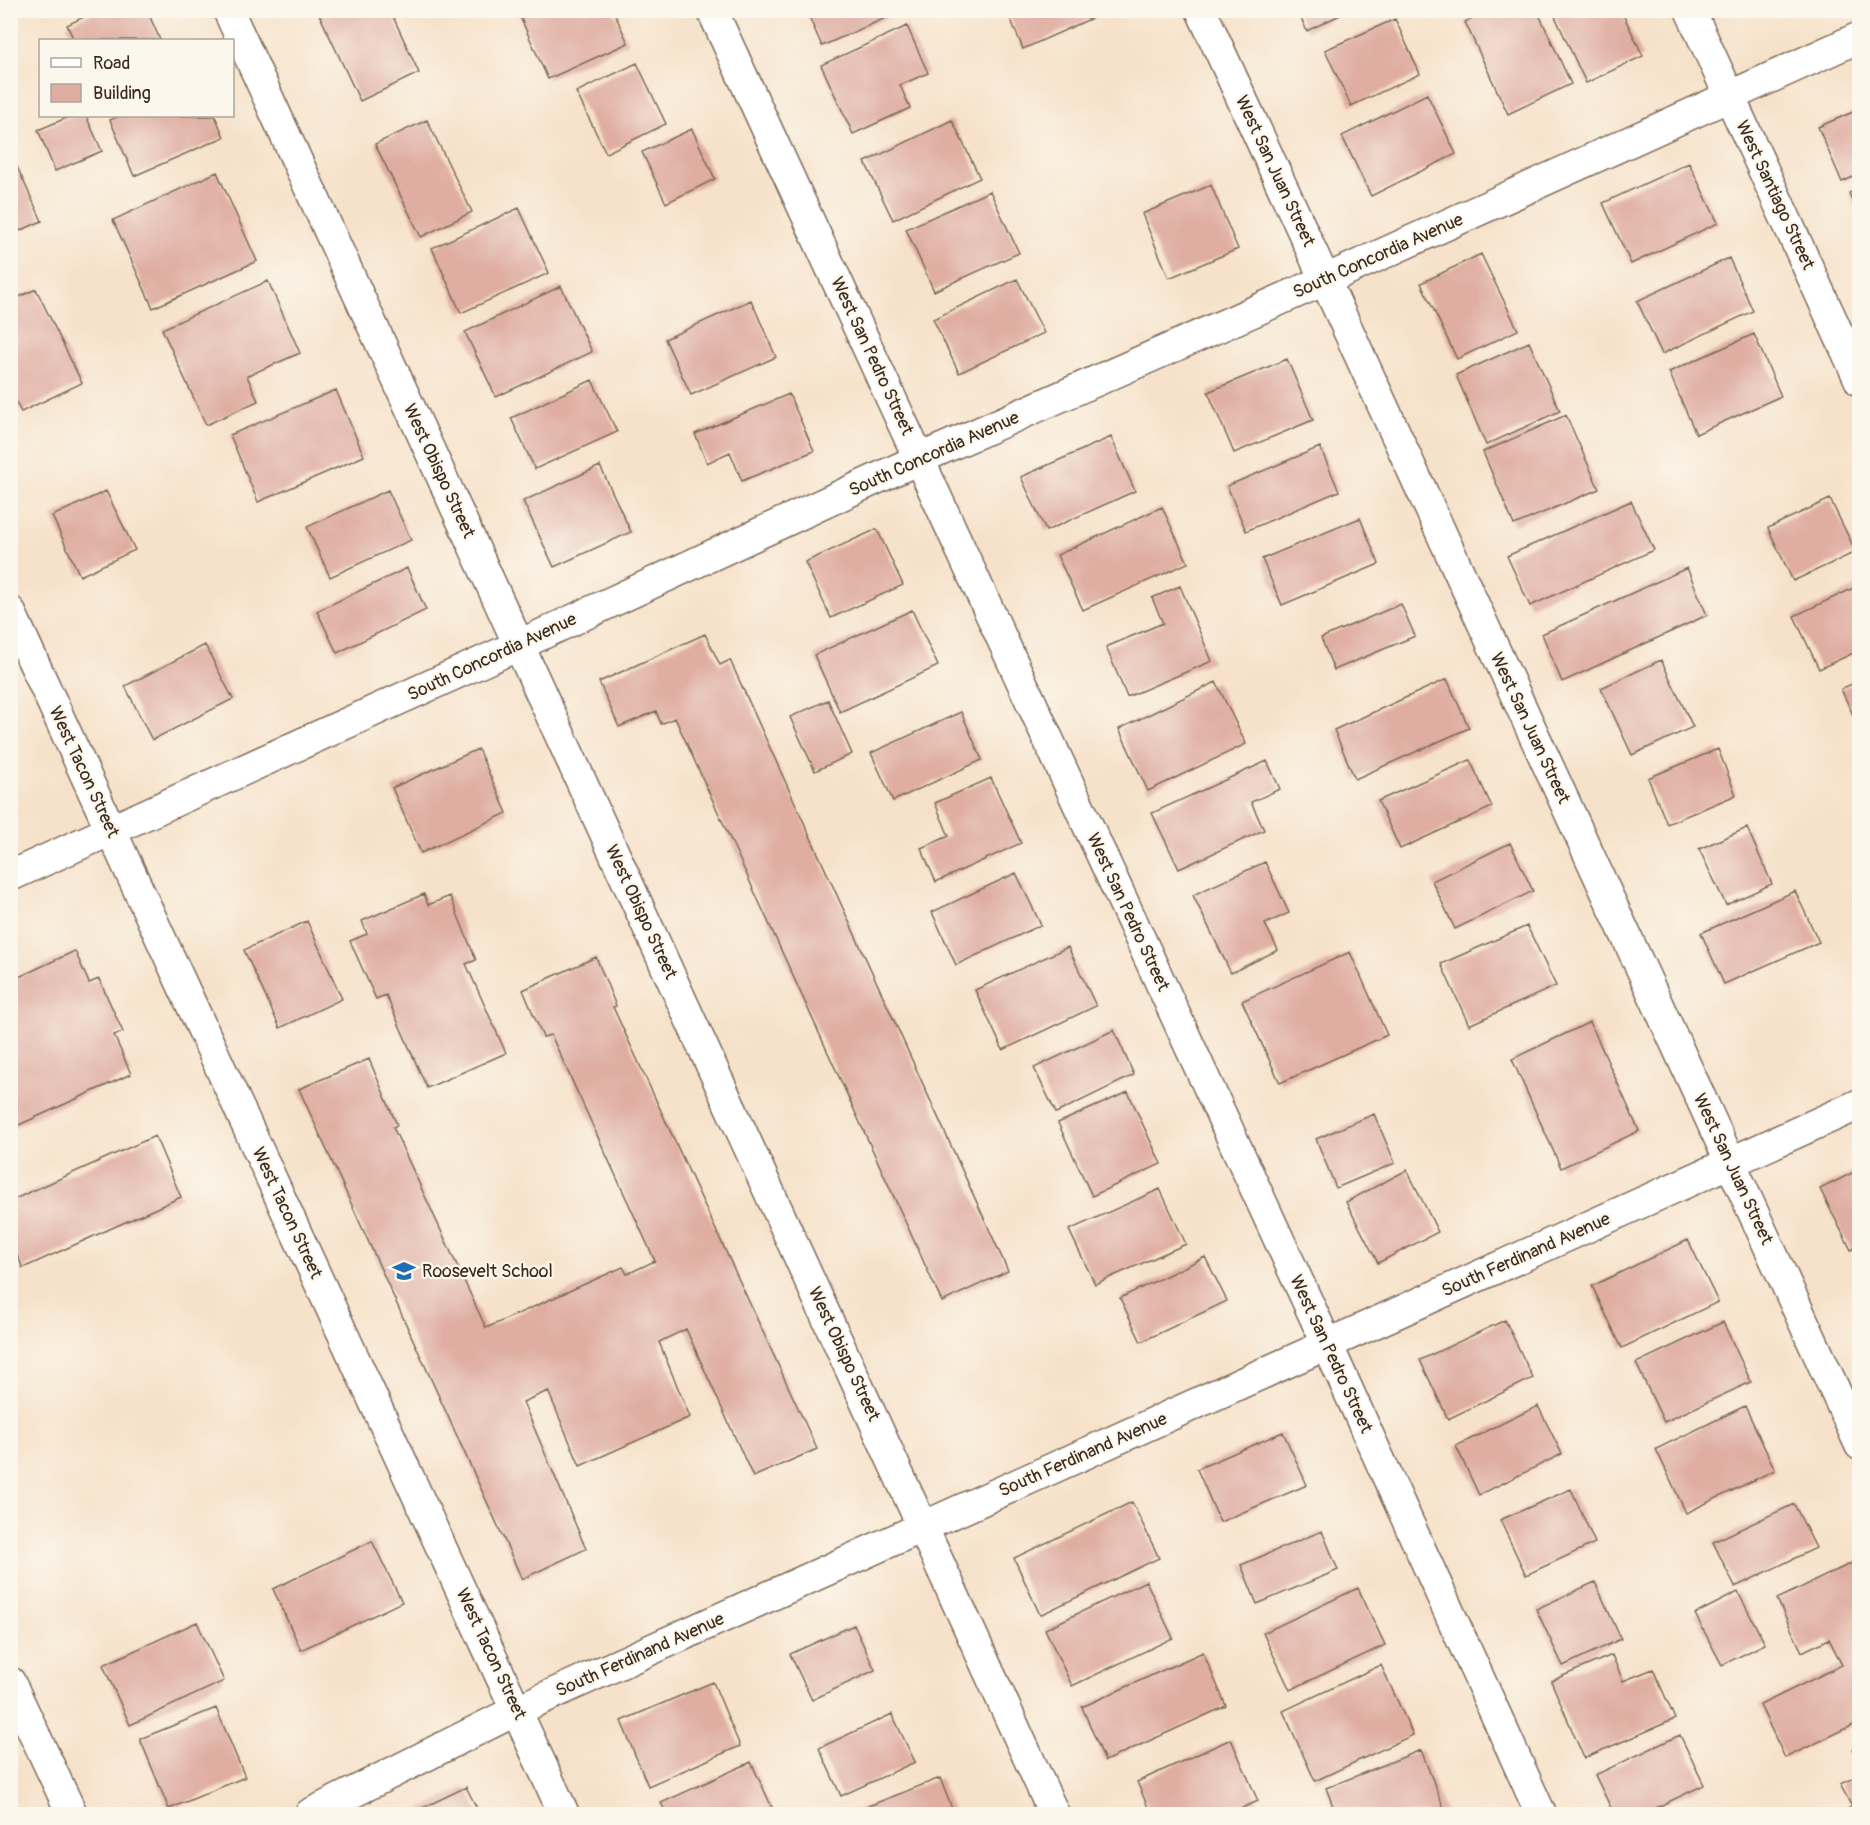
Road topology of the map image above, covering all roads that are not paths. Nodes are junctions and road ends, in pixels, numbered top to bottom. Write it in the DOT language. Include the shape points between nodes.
graph roads {
  1 [pos="228,10"];
  2 [pos="712,10"];
  3 [pos="1202,10"];
  4 [pos="1689,10"];
  5 [pos="1860,37"];
  6 [pos="1729,96"];
  7 [pos="1325,280"];
  8 [pos="1860,381"];
  9 [pos="920,459"];
  10 [pos="10,611"];
  11 [pos="519,645"];
  12 [pos="111,831"];
  13 [pos="10,876"];
  14 [pos="1860,1104"];
  15 [pos="1730,1162"];
  16 [pos="1327,1344"];
  17 [pos="1860,1445"];
  18 [pos="923,1528"];
  19 [pos="10,1682"];
  20 [pos="517,1710"];
  21 [pos="72,1815"];
  22 [pos="310,1815"];
  23 [pos="564,1815"];
  24 [pos="1054,1815"];
  25 [pos="1541,1815"];
  1 -- 11 [label="street, West Obispo Street"];
  2 -- 9 [label="street, West San Pedro Street"];
  3 -- 7 [label="street, West San Juan Street"];
  4 -- 6 [label="street, West Santiago Street"];
  5 -- 6 [label="street, South Concordia Avenue"];
  6 -- 7 [label="street, South Concordia Avenue"];
  6 -- 8 [label="street, West Santiago Street"];
  7 -- 9 [label="street, South Concordia Avenue"];
  7 -- 15 [label="street, West San Juan Street"];
  9 -- 11 [label="street, South Concordia Avenue"];
  9 -- 16 [label="street, West San Pedro Street"];
  10 -- 12 [label="street, West Tacon Street"];
  11 -- 12 [label="street, South Concordia Avenue"];
  11 -- 18 [label="street, West Obispo Street"];
  12 -- 13 [label="street, South Concordia Avenue"];
  12 -- 20 [label="street, West Tacon Street"];
  14 -- 15 [label="street, South Ferdinand Avenue"];
  15 -- 16 [label="street, South Ferdinand Avenue"];
  15 -- 17 [label="street, West San Juan Street"];
  16 -- 18 [label="street, South Ferdinand Avenue"];
  16 -- 25 [label="street, West San Pedro Street"];
  18 -- 20 [label="street, South Ferdinand Avenue"];
  18 -- 24 [label="street, West Obispo Street"];
  19 -- 21 [label="street"];
  20 -- 22 [label="street, South Ferdinand Avenue"];
  20 -- 23 [label="street, West Tacon Street"];
}
